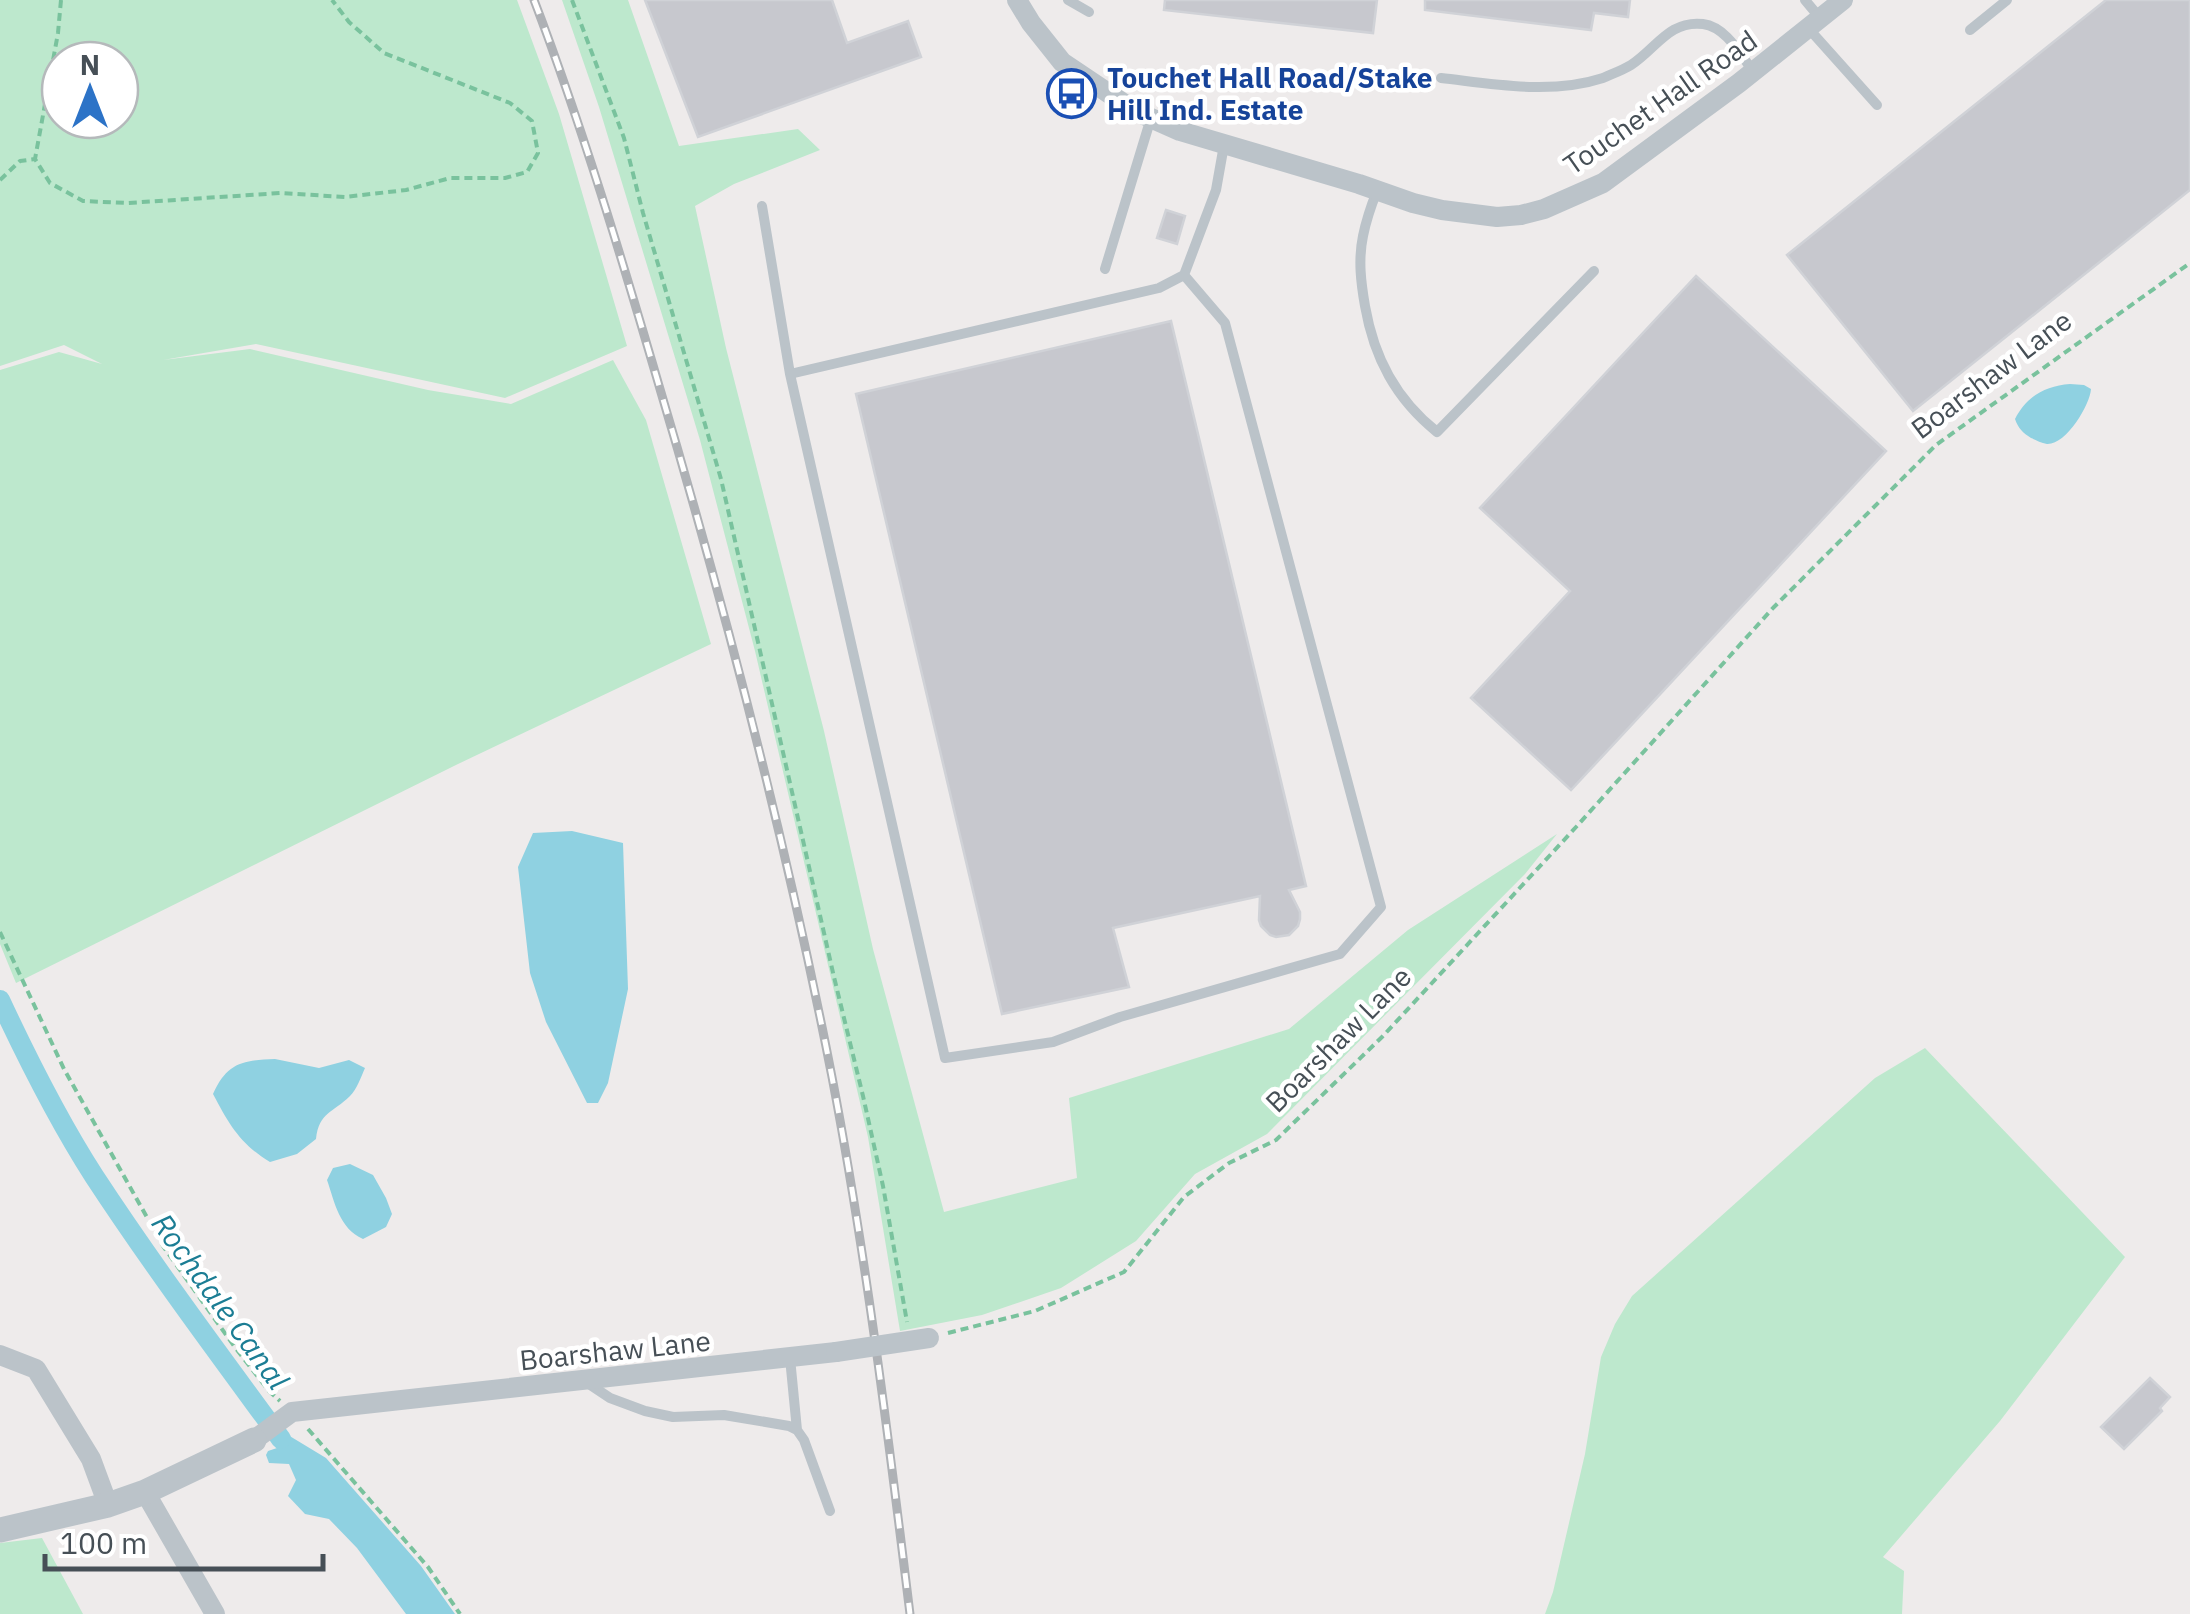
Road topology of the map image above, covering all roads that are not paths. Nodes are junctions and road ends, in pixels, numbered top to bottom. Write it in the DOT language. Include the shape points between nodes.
graph roads {
  1 [pos="1017,0"];
  2 [pos="1068,0"];
  3 [pos="1806,0"];
  4 [pos="1843,0"];
  5 [pos="2007,0"];
  6 [pos="1089,12"];
  7 [pos="1814,23"];
  8 [pos="1970,30"];
  9 [pos="1754,72"];
  10 [pos="1440,78"];
  11 [pos="1878,105"];
  12 [pos="1151,118"];
  13 [pos="1224,144"];
  14 [pos="1377,190"];
  15 [pos="762,206"];
  16 [pos="1105,269"];
  17 [pos="1594,271"];
  18 [pos="1184,274"];
  19 [pos="790,374"];
  20 [pos="920,1340"];
  21 [pos="0,1355"];
  22 [pos="790,1358"];
  23 [pos="585,1381"];
  24 [pos="797,1430"];
  25 [pos="254,1440"];
  26 [pos="145,1492"];
  27 [pos="108,1505"];
  28 [pos="830,1511"];
  29 [pos="0,1530"];
  30 [pos="216,1614"];
  1 -- 12 [label="street, Touchet Hall Road" via="1062,62"];
  2 -- 6 [label="lane"];
  3 -- 7 [label="lane"];
  4 -- 7 [label="street, Touchet Hall Road"];
  5 -- 8 [label="lane"];
  7 -- 9 [label="street, Touchet Hall Road"];
  7 -- 11 [label="lane"];
  9 -- 10 [label="lane" via="1721,32 1698,24 1671,30 1633,64 1580,84 1506,86"];
  9 -- 14 [label="street, Touchet Hall Road" via="1603,183 1544,210 1470,214"];
  12 -- 13 [label="street, Touchet Hall Road"];
  12 -- 16 [label="lane"];
  13 -- 14 [label="street, Touchet Hall Road"];
  13 -- 18 [label="lane" via="1216,190"];
  14 -- 17 [label="lane" via="1360,258 1368,323 1401,397 1437,432"];
  15 -- 19 [label="lane"];
  18 -- 19 [label="lane" via="1159,288"];
  18 -- 19 [label="lane" via="1225,323 1381,907 1340,954 1052,1042 944,1058"];
  20 -- 22 [label="street, Boarshaw Lane, bridge"];
  21 -- 27 [label="street" via="36,1369 91,1459"];
  22 -- 23 [label="street, Boarshaw Lane"];
  22 -- 24 [label="lane"];
  23 -- 24 [label="lane" via="645,1411 724,1415"];
  23 -- 25 [label="street, Boarshaw Lane" via="288,1414"];
  24 -- 28 [label="lane"];
  25 -- 26 [label="street"];
  26 -- 27 [label="street"];
  26 -- 30 [label="street"];
  27 -- 29 [label="street"];
}
